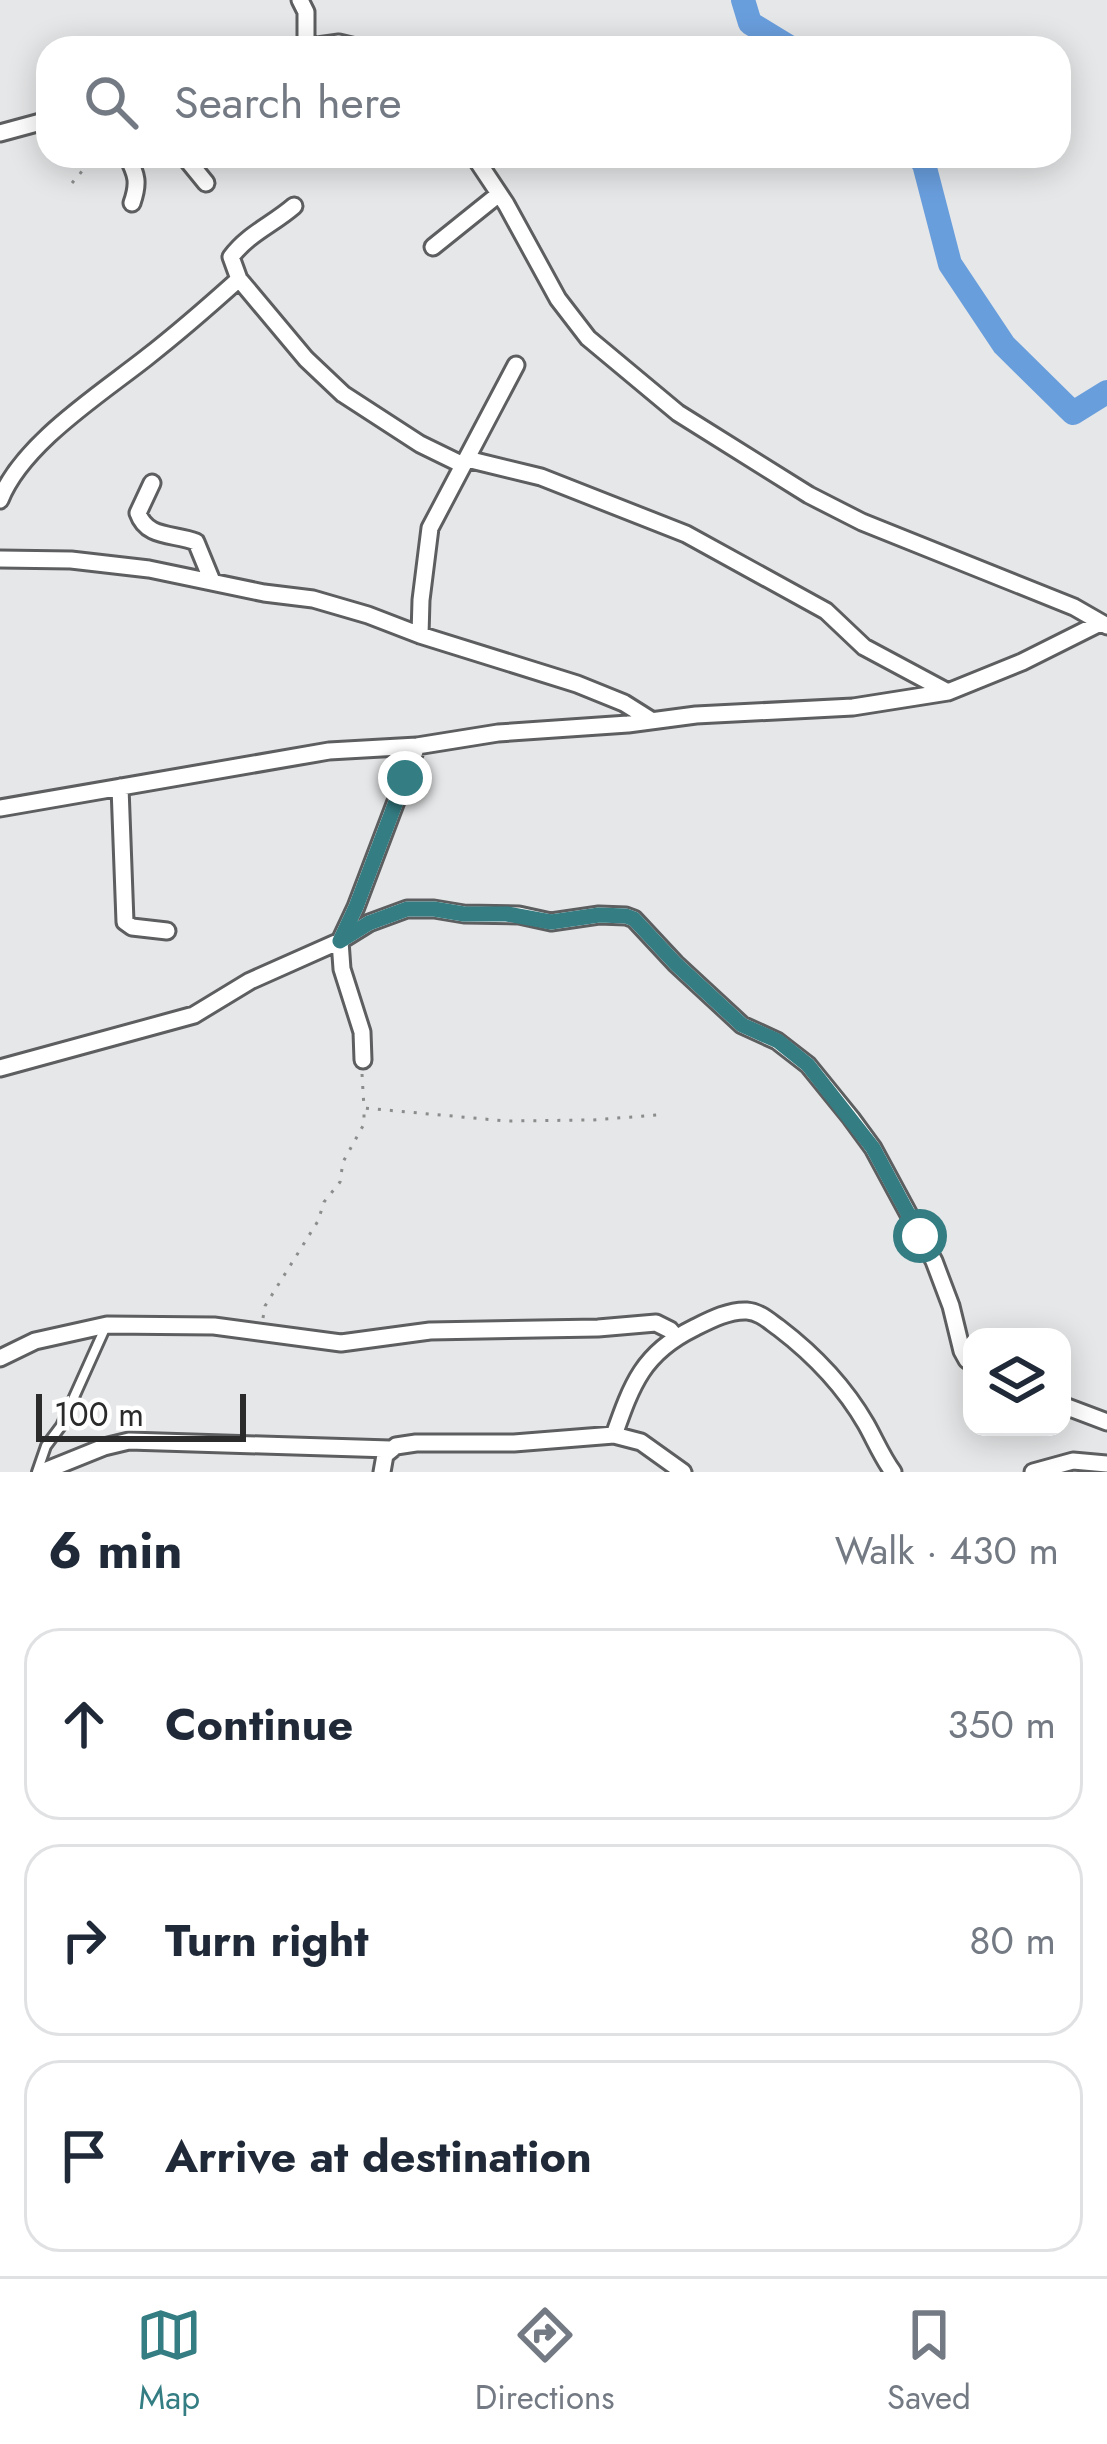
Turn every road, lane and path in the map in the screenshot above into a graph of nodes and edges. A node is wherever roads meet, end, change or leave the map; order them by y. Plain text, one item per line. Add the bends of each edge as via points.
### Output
1 (300, 0) edge
2 (305, 36) edge
3 (36, 123) edge
4 (0, 133) edge
5 (85, 168) edge
6 (133, 168) edge
7 (194, 168) edge
8 (482, 168) edge
9 (72, 183) dead end
10 (206, 183) dead end
11 (499, 194) junction
12 (132, 203) dead end
13 (294, 206) dead end
14 (433, 248) dead end
15 (239, 279) junction
16 (516, 364) dead end
17 (465, 462) junction
18 (152, 483) dead end
19 (0, 500) edge
20 (0, 559) edge
21 (212, 581) junction
22 (1103, 624) edge
23 (420, 635) junction
24 (948, 692) junction
25 (651, 720) junction
26 (417, 746) junction
27 (121, 788) junction
28 (0, 808) edge
29 (167, 932) dead end
30 (340, 941) junction
31 (363, 1060) joint
32 (0, 1068) edge
33 (364, 1108) junction
34 (657, 1115) dead end
35 (107, 1324) junction
36 (261, 1330) junction
37 (676, 1337) junction
38 (963, 1353) edge
39 (0, 1358) edge
40 (1071, 1409) edge
41 (1107, 1423) edge
42 (614, 1435) junction
43 (390, 1449) junction
44 (1107, 1464) edge
45 (39, 1472) edge
46 (382, 1472) edge
47 (683, 1472) edge
48 (893, 1472) edge
49 (1033, 1472) edge

1 - 2 street
3 - 4 street
5 - 9 path
6 - 12 street
7 - 10 street
8 - 11 street
11 - 14 street
11 - 22 street via 588,338 678,412 862,522
13 - 15 street via 231,257
15 - 17 street via 343,394 420,444
15 - 19 street via 45,440
16 - 17 street
17 - 23 street via 427,538
17 - 24 street via 541,477 686,534 826,611 864,646
18 - 21 street via 142,524 196,542
20 - 21 street via 70,560
21 - 23 street via 313,598
22 - 24 street
23 - 25 street via 577,684
24 - 25 street via 853,707
25 - 26 street
26 - 27 street via 329,751
26 - 30 street
27 - 28 street
27 - 29 street via 125,922
30 - 31 street
30 - 32 street via 194,1015
30 - 38 street via 407,909 551,922 634,919 742,1025 792,1050 851,1118 934,1261
31 - 33 path
33 - 34 path via 506,1121
33 - 36 path via 340,1182 265,1306
35 - 36 street
35 - 39 street via 35,1340
35 - 45 lane
36 - 37 street via 340,1343 430,1331 656,1323
37 - 42 street via 637,1375
37 - 48 street via 734,1312 762,1316 827,1371
40 - 41 street
42 - 43 street
42 - 47 street via 641,1442
43 - 45 street via 130,1441
43 - 46 street
44 - 49 street via 1073,1461

